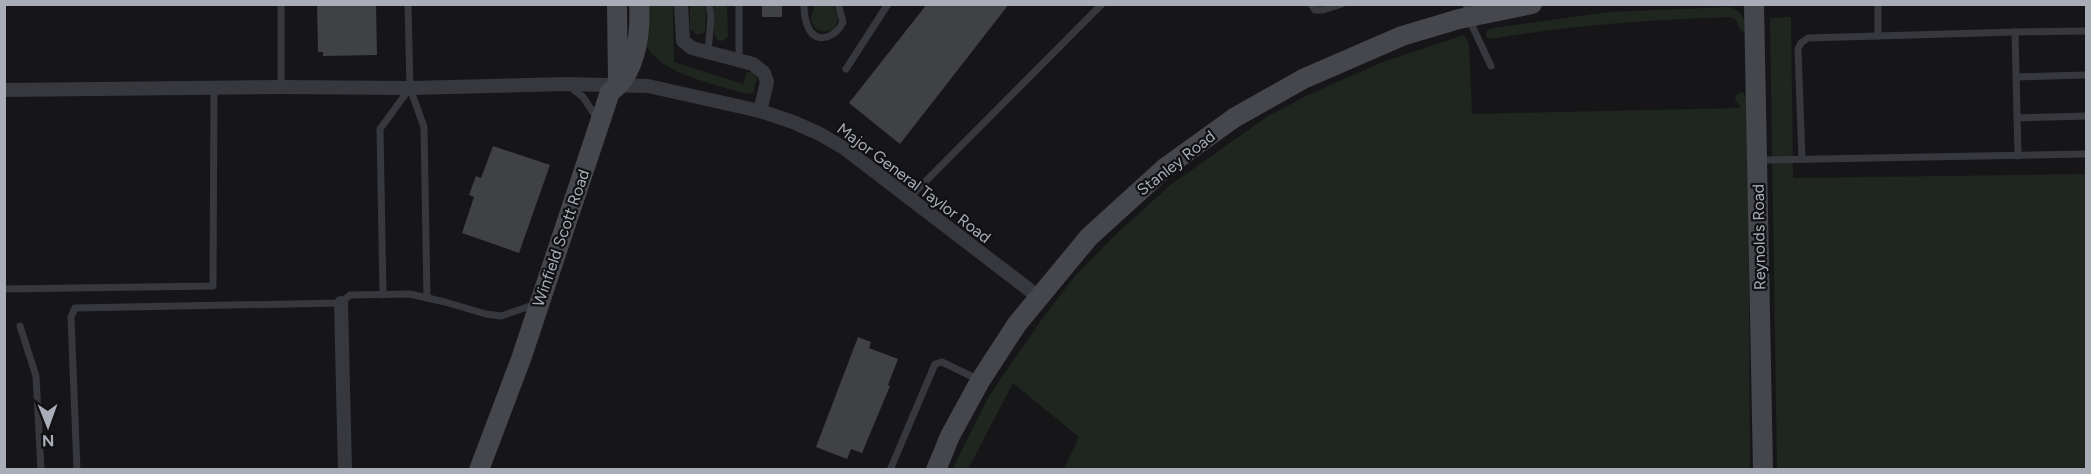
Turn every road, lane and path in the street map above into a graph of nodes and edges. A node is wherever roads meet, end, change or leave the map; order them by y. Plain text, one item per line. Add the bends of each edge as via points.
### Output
1 (281, 4) edge
2 (408, 4) edge
3 (617, 4) edge
4 (639, 4) edge
5 (681, 4) edge
6 (709, 4) edge
7 (739, 4) edge
8 (804, 4) edge
9 (838, 4) edge
10 (888, 4) edge
11 (1102, 4) edge
12 (1311, 4) edge
13 (1342, 4) edge
14 (1532, 4) edge
15 (1754, 4) edge
16 (1878, 4) edge
17 (1467, 11) edge
18 (2086, 31) edge
19 (2015, 32) junction
20 (1878, 36) junction
21 (708, 52) junction
22 (739, 60) junction
23 (1491, 66) dead end
24 (846, 69) dead end
25 (2086, 75) edge
26 (2016, 77) junction
27 (566, 84) junction
28 (618, 86) junction
29 (281, 87) junction
30 (214, 88) junction
31 (410, 88) junction
32 (4, 90) edge
33 (760, 111) junction
34 (2086, 116) edge
35 (2017, 118) junction
36 (600, 123) junction
37 (2086, 154) edge
38 (2018, 156) junction
39 (1802, 159) junction
40 (1757, 160) junction
41 (909, 198) junction
42 (4, 289) edge
43 (382, 295) junction
44 (427, 298) junction
45 (1040, 298) junction
46 (341, 303) junction
47 (540, 303) junction
48 (20, 326) dead end
49 (980, 381) junction
50 (41, 470) edge
51 (77, 470) edge
52 (345, 470) edge
53 (479, 470) edge
54 (890, 470) edge
55 (936, 470) edge
56 (1763, 470) edge

1 - 29 lane
2 - 31 lane
3 - 28 street
4 - 28 street, Winfield Scott Road via 636,48
5 - 21 street via 683,41
6 - 21 lane
7 - 22 lane
8 - 9 lane via 809,30 816,37 827,38 843,22
10 - 24 lane
11 - 41 lane
12 - 13 lane via 1314,10 1323,10
14 - 17 street, Stanley Road
15 - 40 street, Reynolds Road
16 - 20 lane
17 - 23 lane
17 - 45 street, Stanley Road via 1303,79 1234,118 1166,167 1089,237
18 - 19 lane
19 - 20 lane
19 - 26 lane
20 - 39 lane via 1808,38 1801,43 1798,49
21 - 22 street
22 - 33 street via 764,73 767,82
25 - 26 lane
26 - 35 lane
27 - 28 street, Major General Taylor Road
27 - 31 street, Major General Taylor Road
27 - 36 lane via 583,97
28 - 33 street, Major General Taylor Road via 648,86
28 - 36 street, Winfield Scott Road via 610,92
29 - 30 street, Major General Taylor Road
29 - 31 street, Major General Taylor Road
30 - 32 street, Major General Taylor Road
30 - 42 lane via 213,286
31 - 43 lane via 380,129
31 - 44 lane via 424,127
33 - 41 street, Major General Taylor Road via 793,122 844,148
34 - 35 lane
35 - 38 lane
36 - 47 street, Winfield Scott Road
37 - 38 lane
38 - 39 lane
39 - 40 lane
40 - 56 street, Reynolds Road
41 - 45 street, Major General Taylor Road
43 - 44 lane
43 - 46 lane via 350,295
44 - 47 lane via 501,316
45 - 49 street, Stanley Road via 1017,324
46 - 51 lane via 75,308 71,317
46 - 52 street
47 - 53 street, Winfield Scott Road
48 - 50 lane via 36,376
49 - 54 lane via 942,362 934,364
49 - 55 street, Stanley Road

